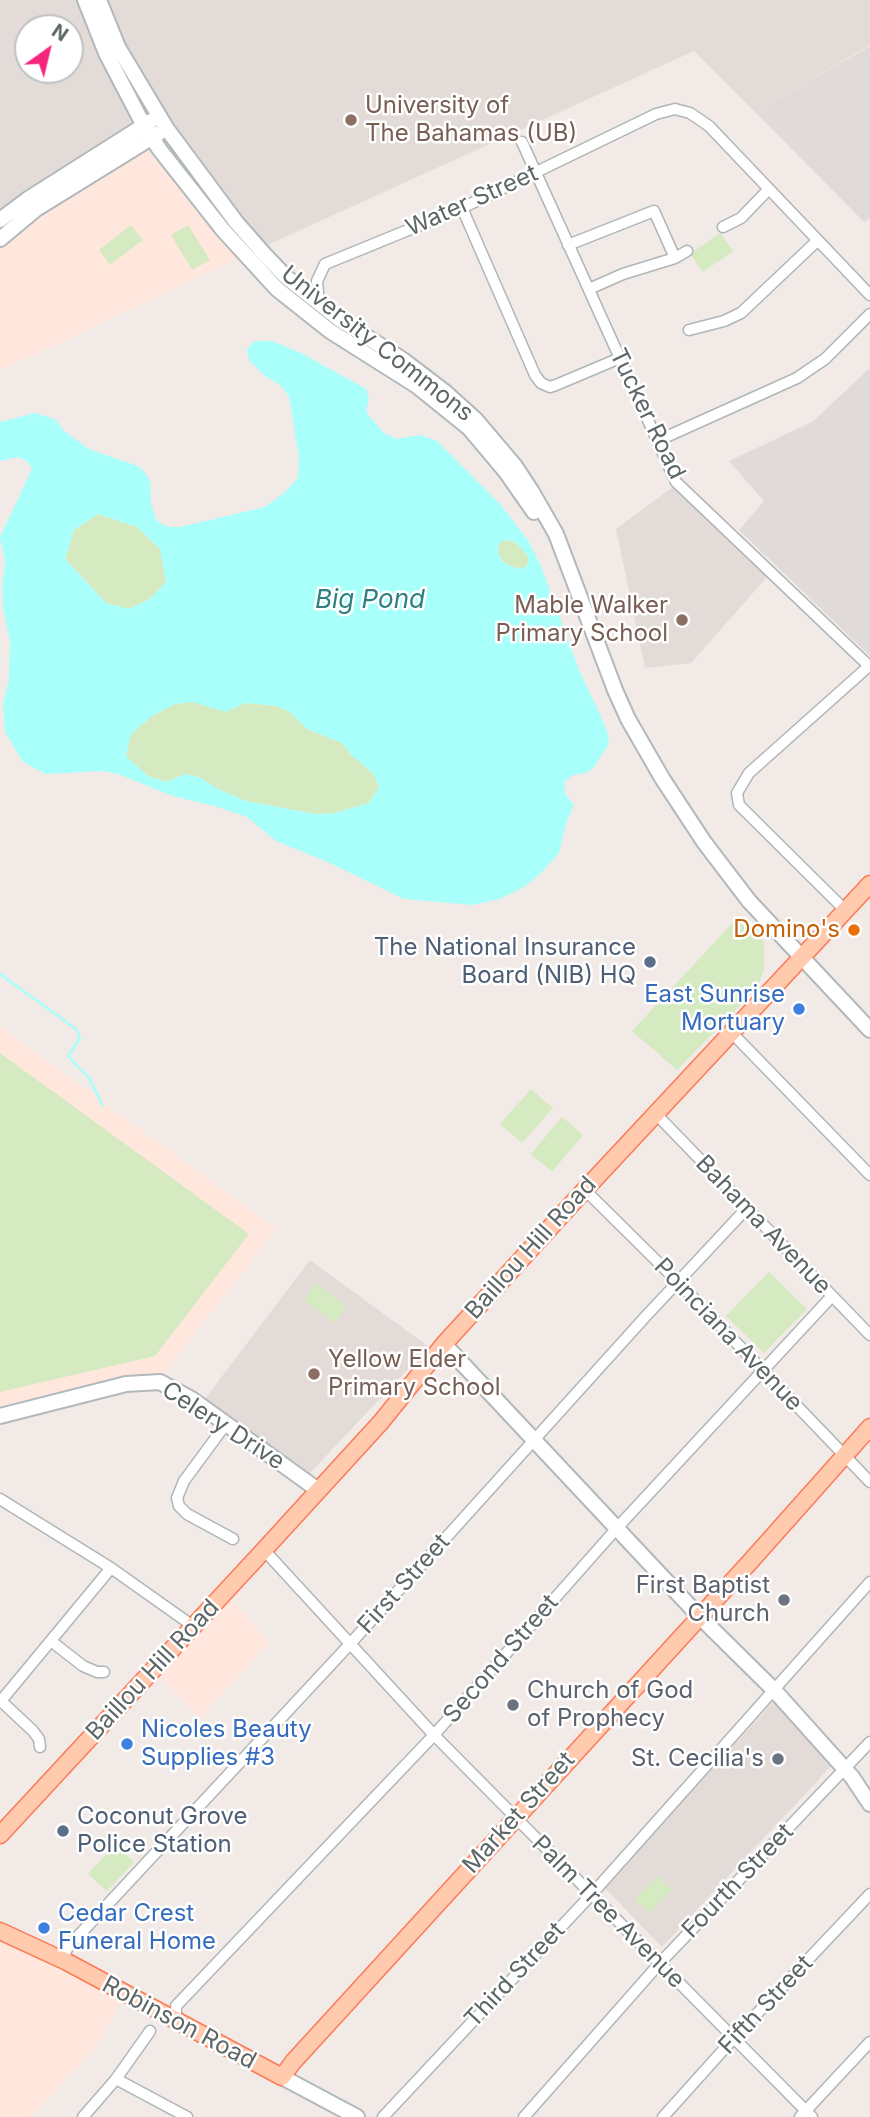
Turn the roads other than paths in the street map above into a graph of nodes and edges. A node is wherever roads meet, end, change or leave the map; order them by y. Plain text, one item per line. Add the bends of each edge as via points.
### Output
1 (85, 0) edge
2 (99, 0) edge
3 (163, 122) junction
4 (148, 132) junction
5 (522, 142) dead end
6 (536, 172) junction
7 (769, 189) junction
8 (666, 206) dead end
9 (462, 208) junction
10 (654, 211) junction
11 (0, 220) edge
12 (723, 227) dead end
13 (0, 239) edge
14 (817, 241) junction
15 (568, 245) junction
16 (687, 251) dead end
17 (675, 258) junction
18 (589, 289) junction
19 (870, 295) edge
20 (319, 303) junction
21 (870, 314) edge
22 (689, 330) dead end
23 (620, 358) junction
24 (657, 441) junction
25 (560, 550) junction
26 (869, 666) edge
27 (867, 893) edge
28 (845, 910) junction
29 (801, 958) junction
30 (870, 1030) edge
31 (732, 1033) junction
32 (656, 1114) junction
33 (870, 1175) edge
34 (585, 1189) junction
35 (747, 1208) junction
36 (678, 1282) junction
37 (832, 1296) junction
38 (870, 1335) edge
39 (444, 1344) junction
40 (762, 1371) junction
41 (0, 1416) edge
42 (226, 1424) junction
43 (870, 1427) edge
44 (534, 1440) junction
45 (844, 1455) junction
46 (870, 1482) edge
47 (318, 1490) junction
48 (0, 1499) edge
49 (617, 1528) junction
50 (233, 1539) dead end
51 (264, 1550) junction
52 (111, 1569) junction
53 (870, 1583) edge
54 (699, 1616) junction
55 (193, 1626) junction
56 (51, 1641) junction
57 (350, 1644) junction
58 (104, 1672) dead end
59 (774, 1690) junction
60 (0, 1702) edge
61 (434, 1735) junction
62 (870, 1742) edge
63 (40, 1748) dead end
64 (845, 1770) junction
65 (870, 1804) edge
66 (515, 1817) junction
67 (0, 1835) edge
68 (870, 1894) edge
69 (591, 1895) junction
70 (0, 1931) edge
71 (67, 1962) junction
72 (659, 1964) junction
73 (176, 2022) junction
74 (150, 2031) dead end
75 (733, 2038) junction
76 (870, 2042) edge
77 (282, 2077) junction
78 (116, 2079) junction
79 (806, 2115) edge
80 (83, 2117) edge
81 (187, 2117) edge
82 (358, 2117) edge
83 (383, 2117) edge
84 (524, 2117) edge
85 (663, 2117) edge

1 - 4 main road, University Commons via 106,53
2 - 3 main road, University Commons via 118,47
3 - 4 main road
3 - 20 main road, University Commons via 236,222 286,277
4 - 11 main road via 28,199
4 - 13 main road
4 - 25 main road, University Commons via 223,230 277,289 330,331 417,386 468,428 506,472
5 - 6 street, Tucker Road
6 - 7 street, Water Street via 675,109 702,120
6 - 9 street, Water Street
6 - 15 street, Tucker Road
7 - 12 street via 741,218
7 - 14 street, Water Street
8 - 10 street
9 - 20 street, Water Street via 325,264 317,281
9 - 23 street via 541,383 550,387
10 - 15 street
10 - 17 street
14 - 19 street, Water Street
14 - 22 street via 741,313
15 - 18 street, Tucker Road
16 - 17 street
17 - 18 street
18 - 23 street, Tucker Road
20 - 25 main road, University Commons via 425,375 476,420 532,492
21 - 24 street via 825,359 797,378
23 - 24 street, Tucker Road
24 - 26 street, Tucker Road via 676,482
25 - 29 main road, University Commons via 628,719 662,778 749,901
26 - 28 street via 749,773 737,793 739,805
27 - 28 main road, Baillou Hill Road
28 - 29 main road, Baillou Hill Road
29 - 30 main road, University Commons
29 - 31 main road, Baillou Hill Road
31 - 32 main road, Baillou Hill Road
31 - 33 street
32 - 34 main road, Baillou Hill Road
32 - 35 street, Bahama Avenue
34 - 36 street, Poinciana Avenue
34 - 39 main road, Baillou Hill Road
35 - 36 street, First Street
35 - 37 street, Bahama Avenue
36 - 40 street, Poinciana Avenue
36 - 44 street, First Street
37 - 38 street, Bahama Avenue
37 - 40 street, Second Street
39 - 44 main road
39 - 47 main road, Baillou Hill Road
40 - 45 street, Poinciana Avenue
40 - 49 street, Second Street
41 - 42 main road, Celery Drive via 148,1381 176,1389
42 - 47 main road, Celery Drive
42 - 50 street via 184,1480 177,1498 187,1514
43 - 45 main road, Market Street
44 - 49 main road
44 - 57 street, First Street
45 - 46 street, Poinciana Avenue
45 - 54 main road, Market Street
47 - 51 main road, Baillou Hill Road
48 - 52 street
49 - 54 main road
49 - 61 street, Second Street
51 - 55 main road, Baillou Hill Road
51 - 57 street, Palm Tree Avenue
52 - 55 street
52 - 56 street
53 - 59 street, Third Street
54 - 59 main road
54 - 66 main road, Market Street
55 - 67 main road, Baillou Hill Road
56 - 58 street via 83,1666
56 - 60 street
57 - 61 street, Palm Tree Avenue
57 - 71 street, First Street via 68,1947
59 - 64 main road
59 - 69 street, Third Street
60 - 63 street via 33,1731
61 - 66 street, Palm Tree Avenue
61 - 73 street, Second Street via 176,2006
62 - 64 street, Fourth Street
64 - 65 main road
64 - 72 street, Fourth Street
66 - 69 street, Palm Tree Avenue
66 - 77 main road, Market Street
68 - 75 street, Fifth Street
69 - 72 street, Palm Tree Avenue
69 - 83 street, Third Street
70 - 71 main road, Robinson Road
71 - 73 main road, Robinson Road
72 - 75 street, Palm Tree Avenue
72 - 84 street, Fourth Street
73 - 77 main road, Robinson Road
74 - 78 street
75 - 79 street, Palm Tree Avenue
75 - 85 street, Fifth Street
76 - 79 street
77 - 82 main road, Robinson Road
78 - 80 street
78 - 81 street

